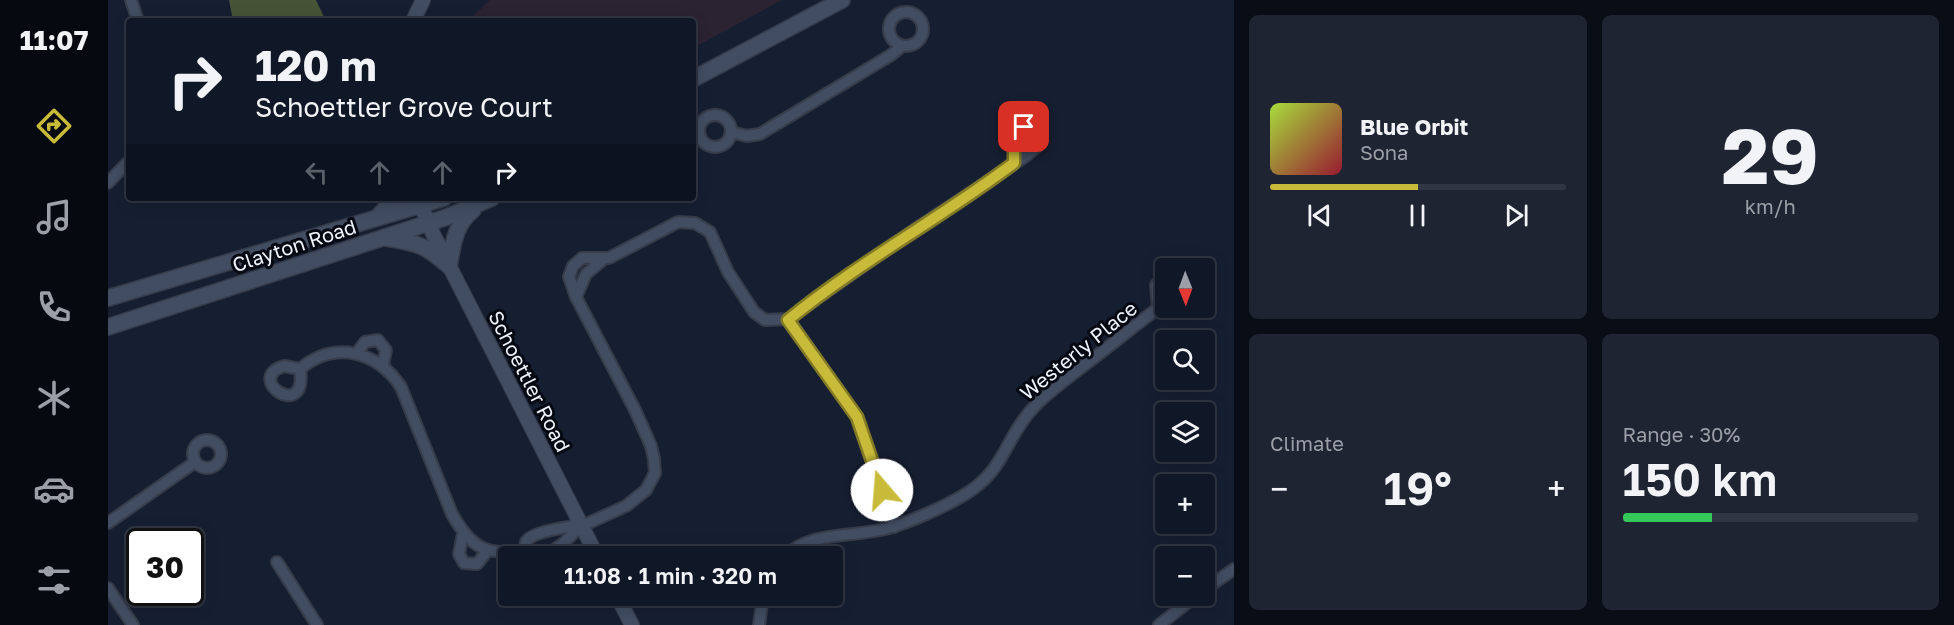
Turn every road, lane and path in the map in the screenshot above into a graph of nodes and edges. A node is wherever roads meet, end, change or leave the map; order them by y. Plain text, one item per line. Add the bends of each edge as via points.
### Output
1 (131, 0) edge
2 (423, 0) edge
3 (842, 0) edge
4 (137, 18) edge
5 (414, 18) edge
6 (902, 46) dead end
7 (696, 77) edge
8 (697, 119) edge
9 (731, 132) junction
10 (1014, 163) dead end
11 (126, 164) edge
12 (108, 183) edge
13 (391, 201) edge
14 (486, 201) edge
15 (419, 202) edge
16 (376, 219) junction
17 (428, 224) junction
18 (383, 238) junction
19 (449, 266) junction
20 (108, 298) edge
21 (1155, 310) edge
22 (788, 320) junction
23 (108, 327) edge
24 (357, 353) junction
25 (383, 365) junction
26 (300, 369) dead end
27 (195, 462) dead end
28 (108, 523) edge
29 (581, 526) junction
30 (894, 527) junction
31 (464, 534) junction
32 (526, 546) edge
33 (560, 546) edge
34 (592, 546) edge
35 (800, 546) edge
36 (488, 550) junction
37 (498, 553) edge
38 (277, 562) dead end
39 (1234, 569) edge
40 (1215, 582) edge
41 (108, 588) edge
42 (622, 606) edge
43 (762, 606) edge
44 (1183, 606) edge
45 (133, 625) edge
46 (317, 625) edge
47 (632, 625) edge
48 (759, 625) edge
49 (1159, 625) edge

1 - 4 street
2 - 5 street
3 - 7 main road
6 - 9 street via 760,134
8 - 9 street via 720,116 728,122
8 - 9 street via 700,139 713,148 728,142
10 - 22 street
11 - 12 street
13 - 16 main road
14 - 17 main road, Clayton Road
14 - 19 main road via 465,216 457,229
15 - 16 main road, Clayton Road
15 - 17 street, Schoettler Road
16 - 20 main road, Clayton Road
17 - 18 main road, Clayton Road
17 - 19 street, Schoettler Road
18 - 19 main road via 420,244
18 - 23 main road, Clayton Road
19 - 29 street, Schoettler Road
21 - 30 street, Westerly Place via 1048,393 1019,425 994,471 979,485 962,497
22 - 29 street via 765,320 754,312 728,272 710,231 695,223 678,222 609,258 582,258 573,266 568,277 651,446 655,473 646,490 626,506
22 - 30 street via 857,417
24 - 25 street
24 - 25 street via 365,342 378,340 386,351
24 - 26 street via 335,353
25 - 31 street via 401,387 452,514
27 - 28 street
29 - 32 street via 532,536
29 - 33 street
29 - 34 street, Schoettler Road
30 - 35 street, Westerly Place via 818,539
31 - 36 street
31 - 36 street via 459,554 464,563 477,564
36 - 37 street
38 - 46 street
39 - 40 street
41 - 45 street
42 - 47 street
43 - 48 street
44 - 49 street

